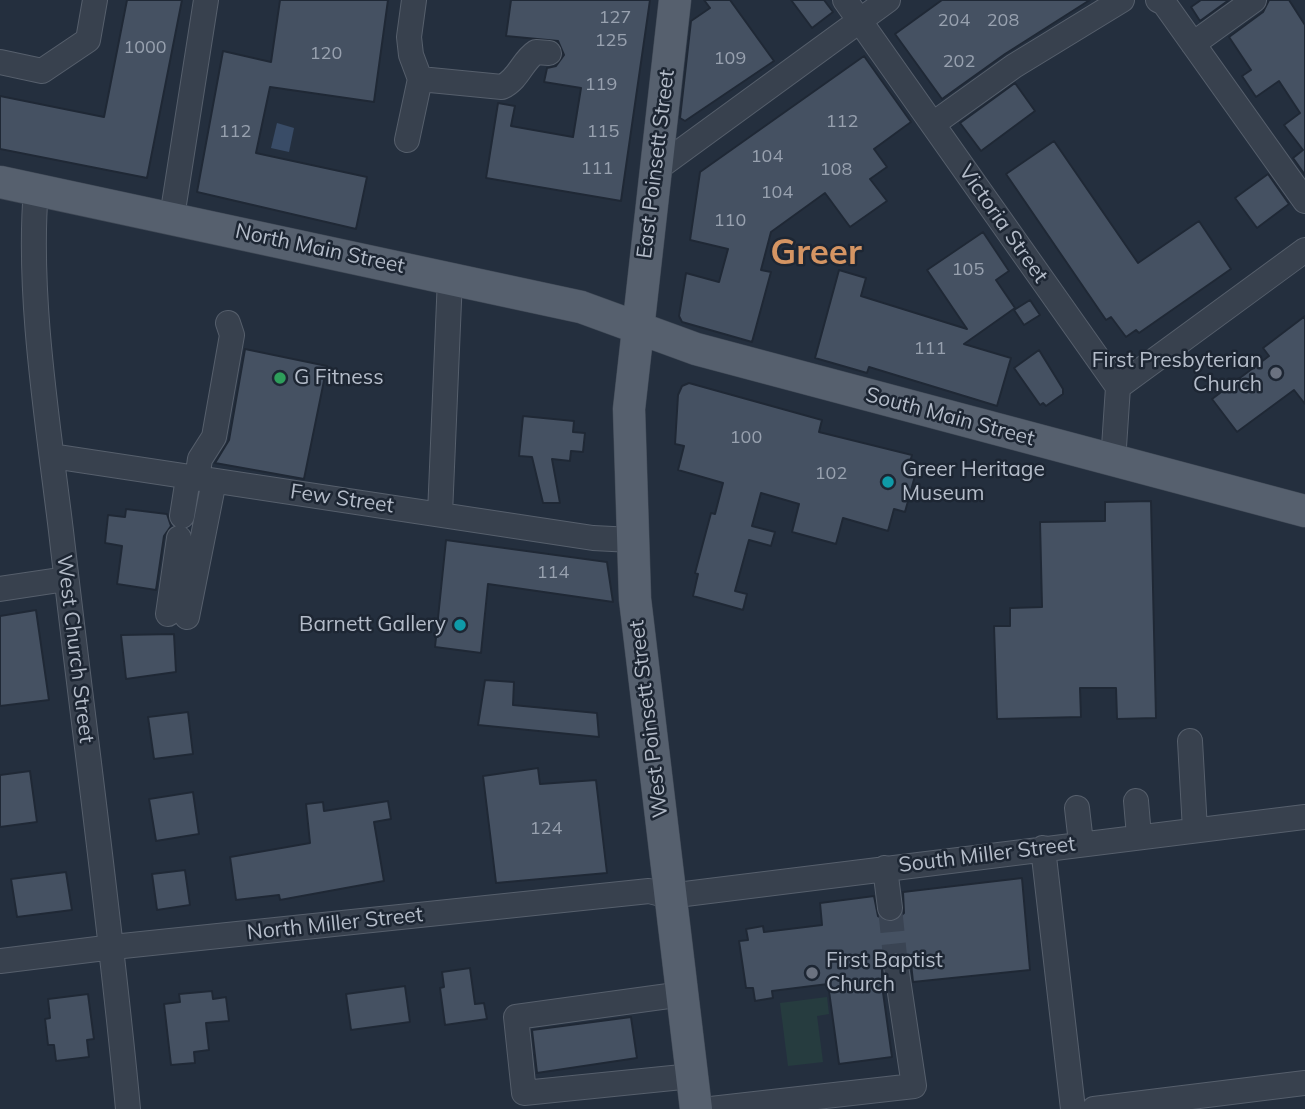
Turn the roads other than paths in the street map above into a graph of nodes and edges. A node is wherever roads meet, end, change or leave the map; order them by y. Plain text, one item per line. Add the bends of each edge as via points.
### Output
1 (95, 0) edge
2 (206, 0) edge
3 (414, 0) edge
4 (675, 0) edge
5 (845, 0) edge
6 (888, 0) edge
7 (1122, 0) edge
8 (1158, 0) edge
9 (1254, 0) edge
10 (860, 20) junction
11 (1193, 44) junction
12 (550, 53) dead end
13 (0, 62) edge
14 (420, 79) junction
15 (933, 124) junction
16 (660, 128) junction
17 (408, 140) dead end
18 (686, 147) junction
19 (655, 170) junction
20 (0, 182) edge
21 (36, 189) junction
22 (1305, 201) edge
23 (172, 217) junction
24 (1305, 250) edge
25 (450, 278) junction
26 (229, 323) dead end
27 (637, 328) junction
28 (1118, 387) junction
29 (52, 456) junction
30 (1113, 462) junction
31 (200, 479) junction
32 (1305, 511) edge
33 (440, 514) junction
34 (632, 540) junction
35 (66, 579) junction
36 (0, 589) edge
37 (1190, 741) dead end
38 (1136, 800) dead end
39 (1077, 808) dead end
40 (1305, 817) edge
41 (1195, 830) junction
42 (1139, 836) junction
43 (1081, 843) junction
44 (1043, 848) junction
45 (885, 868) junction
46 (669, 896) junction
47 (890, 908) tunnel mouth
48 (113, 947) junction
49 (0, 961) edge
50 (896, 966) tunnel mouth
51 (683, 994) junction
52 (692, 1076) junction
53 (1305, 1083) edge
54 (128, 1109) edge
55 (696, 1109) edge
56 (711, 1109) edge
57 (1073, 1109) edge
58 (1094, 1109) edge

1 - 13 street via 88,40 42,71
2 - 23 street
3 - 14 street via 411,55
4 - 16 main road, East Poinsett Street
5 - 10 street, Victoria Street
6 - 10 street
7 - 15 street via 1014,65
8 - 11 street
9 - 11 street
10 - 15 street, Victoria Street
10 - 18 street
11 - 22 street
12 - 14 street via 536,52 502,87
14 - 17 street
15 - 28 street, Victoria Street
16 - 18 street
16 - 19 main road, East Poinsett Street
18 - 19 street
19 - 27 main road, East Poinsett Street
20 - 21 main road, North Main Street
21 - 23 main road, North Main Street
21 - 29 street, West Church Street via 34,245
23 - 25 main road, North Main Street
24 - 28 street
25 - 27 main road, North Main Street via 581,307
25 - 33 street
26 - 31 street via 232,335 214,438 200,459
27 - 30 main road, South Main Street via 696,349
27 - 34 main road, West Poinsett Street via 628,409
28 - 30 street
29 - 31 street, Few Street
29 - 35 street, West Church Street
30 - 32 main road, South Main Street
31 - 31 street via 177,616 181,527
31 - 33 street, Few Street
33 - 34 street, Few Street
34 - 46 main road, West Poinsett Street
35 - 36 street
35 - 48 street, West Church Street
37 - 41 street
38 - 42 street
39 - 43 street
40 - 41 street, South Miller Street
41 - 42 street, South Miller Street
42 - 43 street, South Miller Street
43 - 44 street, South Miller Street
44 - 45 street, South Miller Street
44 - 57 street
45 - 46 street, South Miller Street
45 - 47 street
46 - 48 street, North Miller Street via 649,891
46 - 51 main road, West Poinsett Street
48 - 49 street, North Miller Street
48 - 54 street, West Church Street
50 - 56 street via 914,1086
51 - 52 main road, West Poinsett Street
51 - 52 street via 516,1017 524,1093
52 - 55 main road, West Poinsett Street
53 - 58 street

